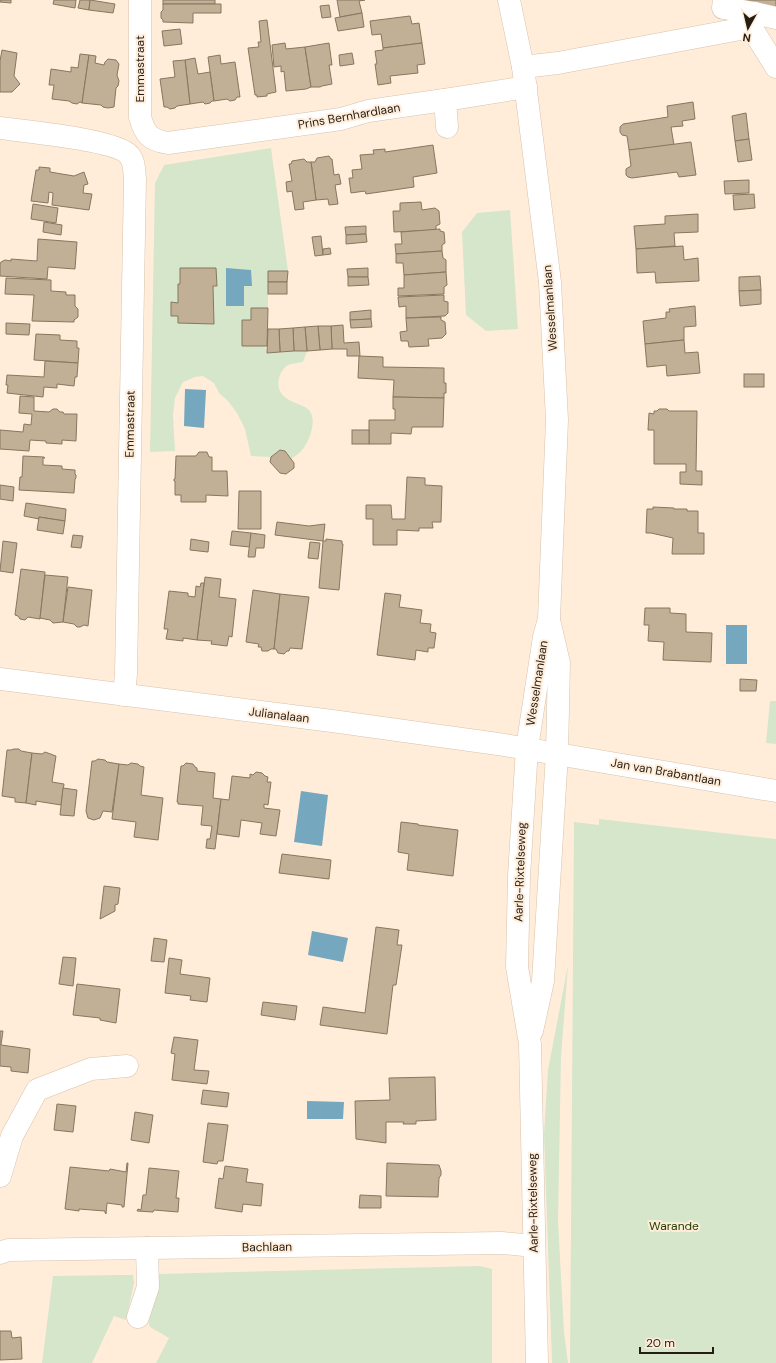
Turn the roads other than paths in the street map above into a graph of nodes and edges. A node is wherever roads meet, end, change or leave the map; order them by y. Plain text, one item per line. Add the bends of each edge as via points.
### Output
1 (140, 0) edge
2 (509, 0) edge
3 (724, 0) edge
4 (776, 18) edge
5 (752, 20) junction
6 (776, 66) edge
7 (524, 76) junction
8 (448, 100) junction
9 (447, 127) dead end
10 (0, 128) edge
11 (149, 136) joint
12 (549, 619) junction
13 (0, 679) edge
14 (124, 695) junction
15 (527, 748) junction
16 (557, 754) junction
17 (776, 791) edge
18 (530, 1044) junction
19 (127, 1066) dead end
20 (0, 1176) edge
21 (3, 1245) edge
22 (534, 1246) junction
23 (147, 1248) junction
24 (138, 1317) dead end
25 (537, 1363) edge

1 - 11 street, Emmastraat via 140,117
2 - 7 street, Wesselmanlaan
3 - 5 street via 723,8
4 - 5 street
5 - 6 street
5 - 7 street, Prins Bernhardlaan via 716,34 700,48 625,62 585,58 558,63
7 - 8 street, Prins Bernhardlaan
7 - 12 street, Wesselmanlaan via 550,282 556,420
8 - 9 street
8 - 11 street, Prins Bernhardlaan via 368,110 341,119 168,143
10 - 14 street, Emmastraat via 96,142 121,149 129,155 134,164
12 - 15 street, Wesselmanlaan
12 - 16 street, Wesselmanlaan via 560,663
13 - 14 street, Julianalaan
14 - 15 street, Julianalaan
15 - 16 street, Julianalaan
15 - 18 street, Aarle-Rixtelseweg via 519,876 517,967
16 - 17 street, Jan van Brabantlaan
16 - 18 street, Aarle-Rixtelseweg via 543,981
18 - 22 street, Aarle-Rixtelseweg
19 - 20 street via 91,1070 37,1090 12,1136
21 - 23 street, Bachlaan
22 - 23 street, Bachlaan via 502,1243
22 - 25 street, Aarle-Rixtelseweg
23 - 24 street via 148,1287

